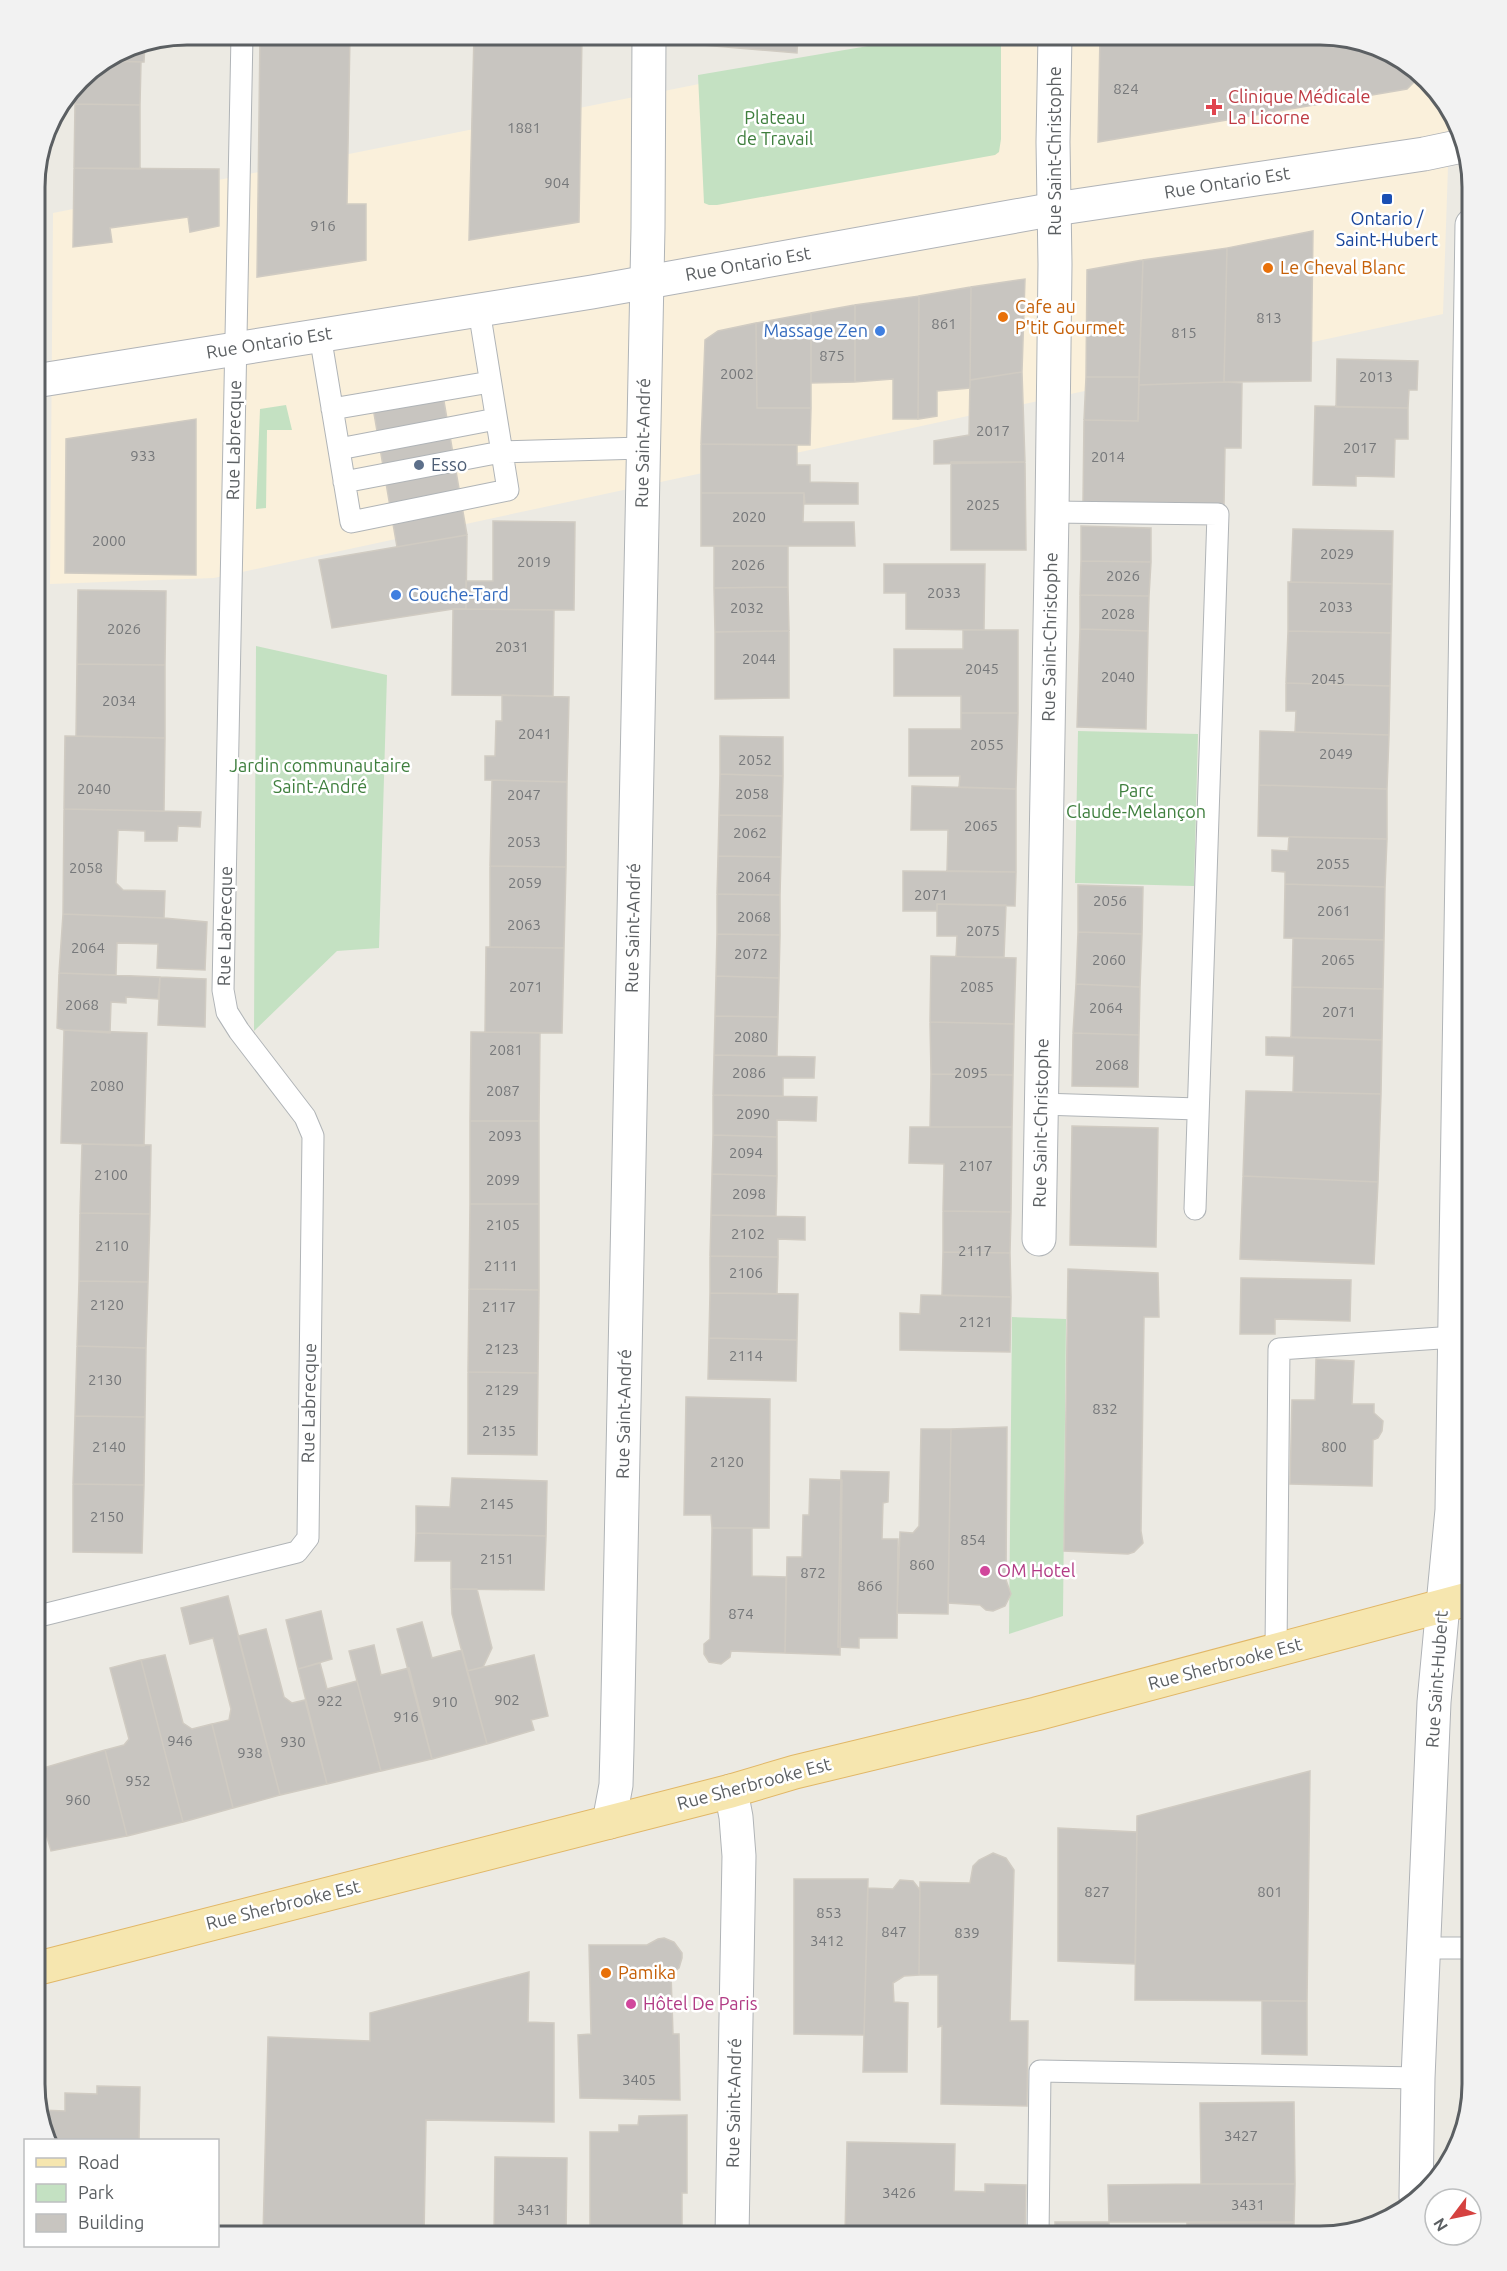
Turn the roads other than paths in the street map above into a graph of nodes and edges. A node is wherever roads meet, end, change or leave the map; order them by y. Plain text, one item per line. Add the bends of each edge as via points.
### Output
1 (242, 45) edge
2 (650, 45) edge
3 (1055, 45) edge
4 (1456, 147) edge
5 (1055, 209) junction
6 (646, 283) junction
7 (479, 310) junction
8 (320, 335) junction
9 (236, 348) junction
10 (45, 379) edge
11 (490, 382) junction
12 (332, 409) junction
13 (496, 419) junction
14 (643, 448) junction
15 (339, 449) junction
16 (501, 452) junction
17 (344, 482) junction
18 (1052, 512) junction
19 (1041, 1104) junction
20 (1198, 1109) junction
21 (1195, 1209) dead end
22 (1462, 1219) edge
23 (1039, 1239) dead end
24 (1455, 1337) junction
25 (1458, 1602) edge
26 (45, 1615) edge
27 (1276, 1650) junction
28 (731, 1791) junction
29 (609, 1822) junction
30 (1424, 1948) junction
31 (1462, 1948) edge
32 (45, 1966) edge
33 (1418, 2078) junction
34 (1416, 2188) edge
35 (732, 2226) edge
36 (1038, 2226) edge

1 - 9 lane, Rue Labrecque
2 - 6 street, Rue Saint-André
3 - 5 street, Rue Saint-Christophe
4 - 5 street, Rue Ontario Est
5 - 6 street, Rue Ontario Est
5 - 18 street, Rue Saint-Christophe
6 - 7 street, Rue Ontario Est
6 - 14 street, Rue Saint-André
7 - 8 street, Rue Ontario Est
7 - 11 lane
8 - 9 street, Rue Ontario Est
8 - 12 lane
9 - 10 street, Rue Ontario Est
9 - 26 lane, Rue Labrecque via 223,990 227,1012 305,1117 313,1136 308,1538 297,1552
11 - 12 lane
11 - 13 lane
12 - 15 lane
13 - 15 lane
13 - 16 lane
14 - 16 lane
14 - 29 street, Rue Saint-André via 617,1774
15 - 17 lane
16 - 17 lane
16 - 17 lane via 508,490 351,522
18 - 19 street, Rue Saint-Christophe
18 - 20 lane via 1218,514
19 - 20 lane
19 - 23 street, Rue Saint-Christophe
20 - 21 lane
22 - 24 street, Rue Saint-Hubert
24 - 25 street, Rue Saint-Hubert via 1452,1510
24 - 27 lane via 1279,1349
25 - 27 main road, Rue Sherbrooke Est
25 - 30 street, Rue Saint-Hubert via 1434,1702
27 - 28 main road, Rue Sherbrooke Est
28 - 29 main road, Rue Sherbrooke Est
28 - 35 street, Rue Saint-André via 739,1856
29 - 32 main road, Rue Sherbrooke Est
30 - 31 lane
30 - 33 street, Rue Saint-Hubert
33 - 34 street, Rue Saint-Hubert
33 - 36 lane via 1040,2071

